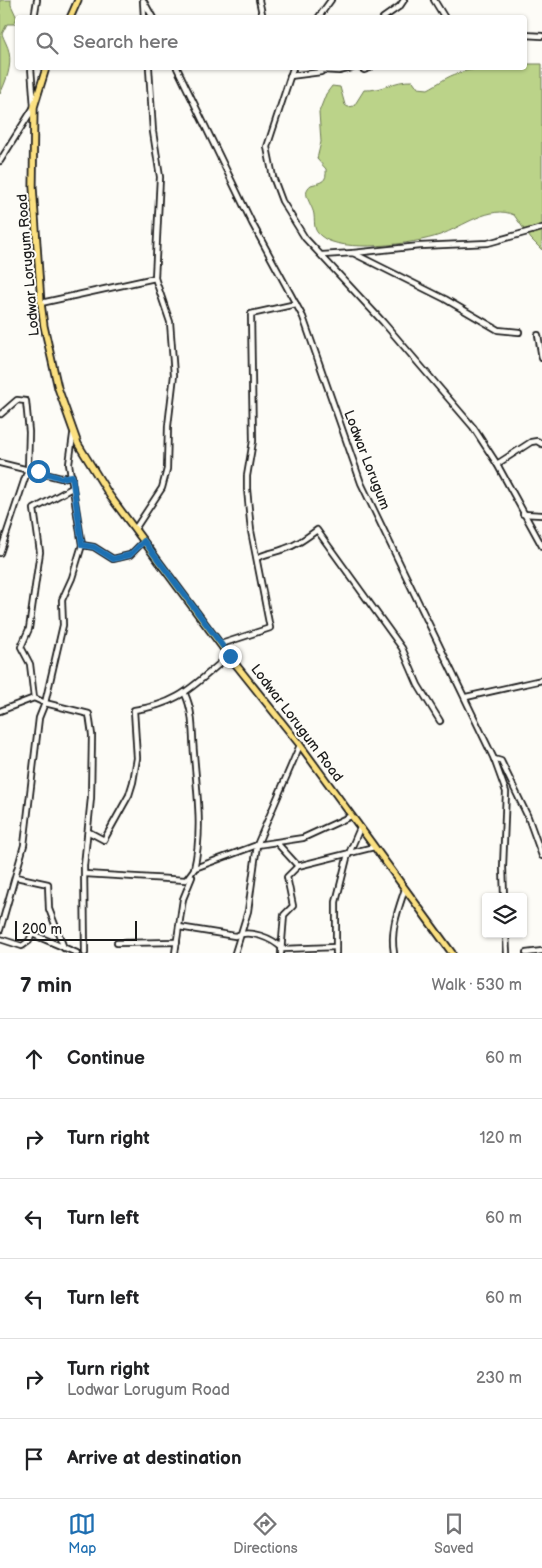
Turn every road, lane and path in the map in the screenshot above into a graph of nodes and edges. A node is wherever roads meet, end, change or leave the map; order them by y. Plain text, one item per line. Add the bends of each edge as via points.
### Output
1 (37, 0) edge
2 (78, 0) edge
3 (143, 0) edge
4 (259, 0) edge
5 (331, 0) edge
6 (404, 0) edge
7 (434, 0) edge
8 (34, 15) edge
9 (71, 15) edge
10 (144, 15) edge
11 (151, 15) edge
12 (262, 15) edge
13 (320, 15) edge
14 (388, 15) edge
15 (443, 15) edge
16 (527, 35) edge
17 (542, 36) edge
18 (31, 70) edge
19 (45, 70) edge
20 (148, 70) edge
21 (178, 70) edge
22 (292, 70) edge
23 (318, 70) edge
24 (290, 76) junction
25 (34, 107) junction
26 (0, 161) edge
27 (542, 228) edge
28 (353, 253) junction
29 (322, 255) junction
30 (155, 278) junction
31 (41, 303) junction
32 (296, 304) junction
33 (519, 332) dead end
34 (538, 335) dead end
35 (542, 358) edge
36 (2, 414) dead end
37 (73, 435) junction
38 (542, 444) edge
39 (0, 463) edge
40 (497, 464) junction
41 (28, 469) junction
42 (72, 476) junction
43 (72, 488) junction
44 (523, 514) junction
45 (542, 515) edge
46 (135, 529) junction
47 (537, 535) junction
48 (542, 537) edge
49 (144, 541) junction
50 (82, 545) junction
51 (542, 546) edge
52 (0, 553) edge
53 (256, 558) junction
54 (221, 644) junction
55 (230, 656) junction
56 (542, 680) edge
57 (185, 694) junction
58 (466, 697) junction
59 (34, 698) junction
60 (45, 703) junction
61 (0, 711) edge
62 (440, 721) dead end
63 (300, 744) junction
64 (494, 759) junction
65 (351, 816) junction
66 (360, 828) junction
67 (89, 832) junction
68 (276, 843) junction
69 (257, 845) junction
70 (374, 847) junction
71 (349, 854) junction
72 (542, 856) edge
73 (298, 866) junction
74 (195, 868) junction
75 (85, 874) junction
76 (16, 877) junction
77 (405, 889) junction
78 (504, 893) edge
79 (180, 927) junction
80 (0, 930) edge
81 (243, 932) junction
82 (506, 938) edge
83 (0, 939) edge
84 (177, 942) junction
85 (117, 943) dead end
86 (336, 947) junction
87 (64, 948) junction
88 (281, 950) edge
89 (542, 951) edge
90 (76, 953) edge
91 (85, 953) edge
92 (176, 953) edge
93 (235, 953) edge
94 (336, 953) edge
95 (394, 953) edge
96 (452, 953) edge
97 (507, 953) edge
98 (526, 953) edge

1 - 8 street
2 - 9 main road
3 - 10 street
3 - 11 street
4 - 12 street
5 - 13 street
6 - 14 street
7 - 15 street
16 - 17 street
18 - 25 street
19 - 25 main road, Lodwar Lorugum Road
20 - 30 street via 160,177
21 - 32 street, Lodwar Lorugum via 252,223
22 - 24 street
23 - 24 street via 309,75
24 - 29 street via 270,139 268,156 284,206 305,238
25 - 26 street
25 - 31 main road, Lodwar Lorugum Road via 33,187
27 - 28 street via 488,243
28 - 29 street
28 - 33 street via 445,299 498,330
29 - 40 street via 455,404
30 - 31 street
30 - 46 street via 170,322 173,344 167,469 162,488
31 - 37 main road, Lodwar Lorugum Road via 58,388
32 - 53 street via 252,314 253,441 247,476
32 - 58 street, Lodwar Lorugum via 309,332 361,483
34 - 35 street
36 - 41 street via 17,400 26,401
37 - 42 street via 69,464
37 - 46 main road, Lodwar Lorugum Road via 91,467
38 - 40 street via 531,442
39 - 41 street
40 - 44 street
41 - 42 street via 61,478
41 - 52 street
42 - 43 street
43 - 50 street
43 - 59 street via 34,509 40,552 29,629 21,647 30,664
44 - 45 street
44 - 47 street
46 - 49 main road, Lodwar Lorugum Road
47 - 48 street
47 - 51 street
49 - 50 street via 130,555 113,559 94,547
49 - 54 main road, Lodwar Lorugum Road
50 - 60 street via 62,600 63,625
53 - 54 street via 270,628
53 - 62 street via 301,542 316,530 402,648 418,685
54 - 55 main road, Lodwar Lorugum Road
55 - 57 street
55 - 63 main road, Lodwar Lorugum Road
56 - 58 street
57 - 67 street via 156,707 134,710 137,758 129,795 104,840
57 - 74 street via 192,721 200,838
58 - 64 street, Lodwar Lorugum
59 - 60 street
59 - 61 street
60 - 67 street via 89,714 92,735
60 - 76 street via 39,718 30,807
63 - 65 main road, Lodwar Lorugum Road
63 - 69 street
64 - 72 street via 501,761 528,817
64 - 78 street, Lodwar Lorugum via 506,792
65 - 66 main road, Lodwar Lorugum Road
65 - 68 street via 303,838
66 - 70 main road, Lodwar Lorugum Road
66 - 71 street
67 - 75 street via 85,844
68 - 69 street
68 - 73 street
69 - 74 street
69 - 81 street
70 - 71 street
70 - 77 main road, Lodwar Lorugum Road
71 - 73 street
71 - 86 street via 336,902
73 - 88 street via 287,877 293,906 284,915
74 - 75 street via 186,880
74 - 79 street via 183,900
75 - 91 street
76 - 80 street
76 - 87 street via 48,884 49,909
77 - 95 street via 396,916 392,940
77 - 96 main road, Lodwar Lorugum Road
79 - 81 street via 235,936
79 - 84 street
81 - 88 street via 275,941
81 - 93 street
82 - 97 street
83 - 87 street via 22,946 32,934
84 - 85 street
84 - 92 street
86 - 88 street
86 - 94 street
87 - 90 street
89 - 98 street

